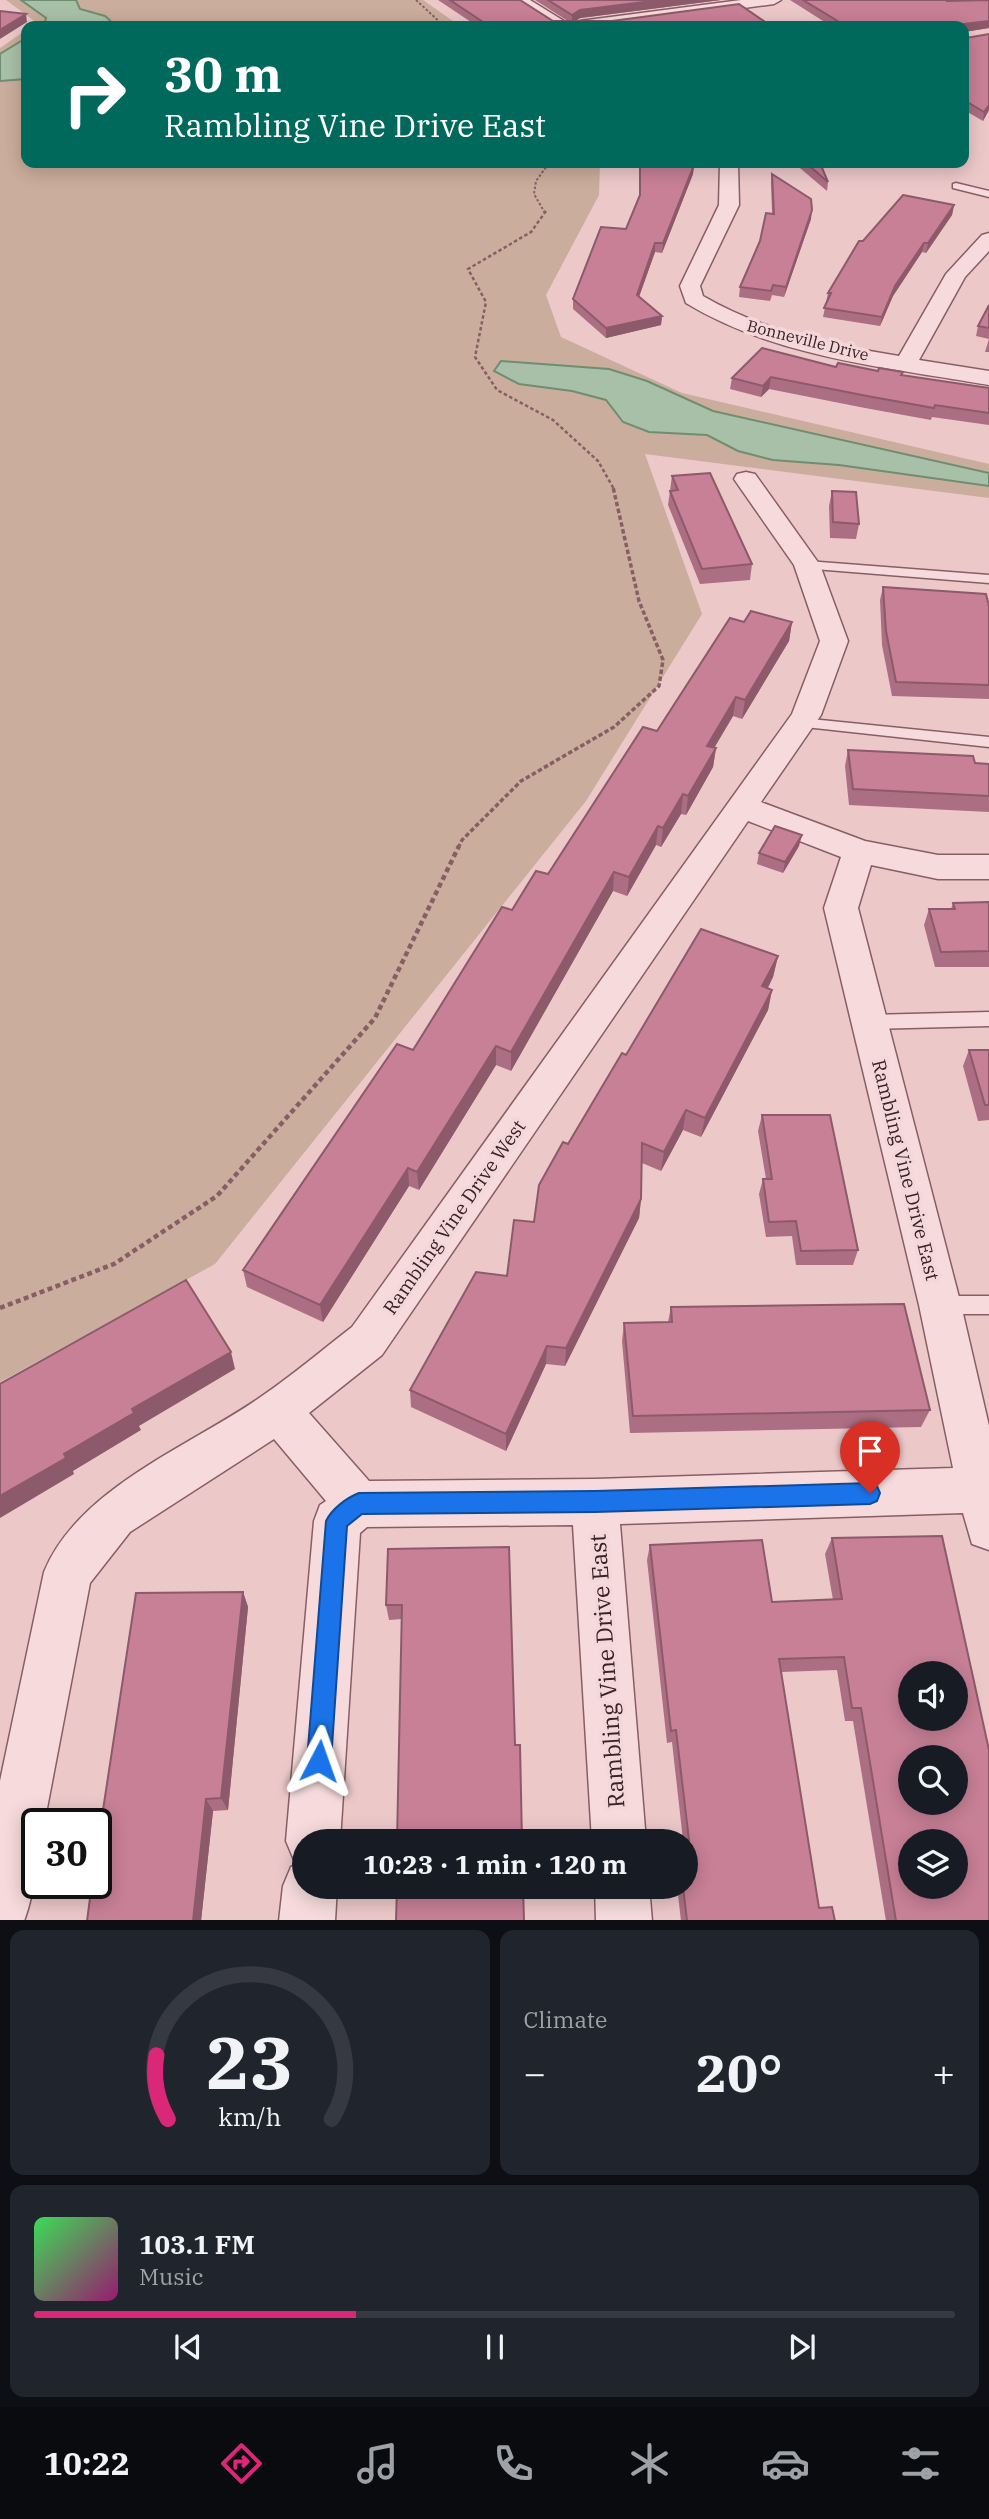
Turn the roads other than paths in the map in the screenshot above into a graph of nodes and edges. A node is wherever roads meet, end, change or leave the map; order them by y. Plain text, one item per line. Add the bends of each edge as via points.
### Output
1 (519, 0) edge
2 (774, 0) edge
3 (555, 21) edge
4 (617, 21) edge
5 (729, 168) edge
6 (956, 186) dead end
7 (989, 194) edge
8 (989, 239) edge
9 (906, 363) junction
10 (989, 377) edge
11 (746, 479) dead end
12 (807, 565) junction
13 (989, 579) edge
14 (801, 723) junction
15 (989, 742) edge
16 (741, 807) junction
17 (859, 851) junction
18 (989, 867) edge
19 (989, 1019) edge
20 (869, 1022) junction
21 (940, 1305) junction
22 (989, 1305) edge
23 (278, 1410) junction
24 (595, 1502) junction
25 (359, 1504) junction
26 (984, 1509) edge
27 (314, 1829) edge
28 (618, 1829) edge
29 (309, 1899) edge
30 (623, 1899) edge
31 (0, 1911) edge
32 (307, 1920) edge
33 (624, 1920) edge

1 - 3 street
2 - 4 street
5 - 9 street, Bonneville Drive via 729,205 691,285 693,299 712,313 770,334
6 - 7 lane
8 - 9 street via 956,274
9 - 10 street, Bonneville Drive
11 - 12 street, Rambling Vine Drive West
12 - 13 lane
12 - 14 street, Rambling Vine Drive West via 834,641
14 - 15 lane
14 - 16 street, Rambling Vine Drive West
16 - 17 street
16 - 23 street, Rambling Vine Drive West via 367,1341
17 - 18 street via 938,867
17 - 20 street, Rambling Vine Drive East via 841,908
19 - 20 lane
20 - 21 street, Rambling Vine Drive East
21 - 22 lane
21 - 26 street, Rambling Vine Drive East
23 - 25 street
23 - 31 street, Rambling Vine Drive West via 114,1516 68,1572
24 - 25 street, Rambling Vine Drive East
24 - 26 street, Rambling Vine Drive East
24 - 28 street, Rambling Vine Drive East
25 - 27 street via 337,1521
29 - 32 street
30 - 33 street

